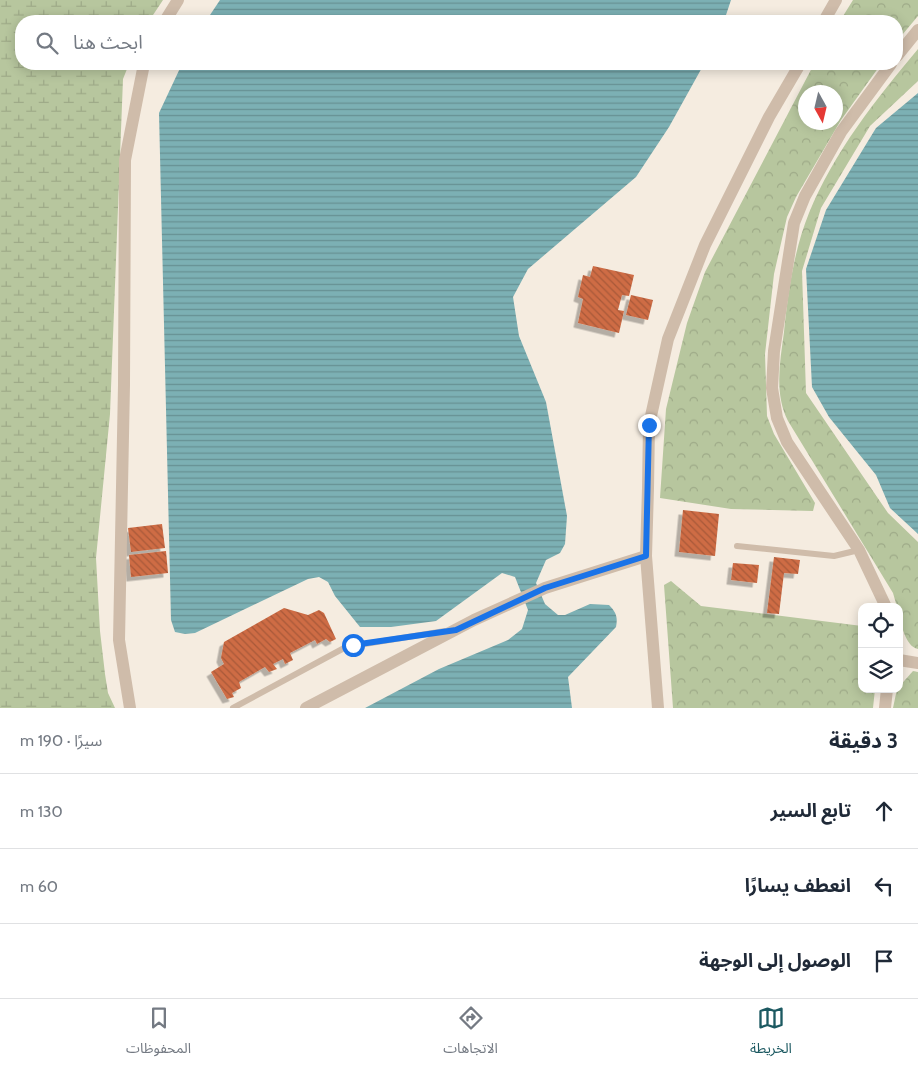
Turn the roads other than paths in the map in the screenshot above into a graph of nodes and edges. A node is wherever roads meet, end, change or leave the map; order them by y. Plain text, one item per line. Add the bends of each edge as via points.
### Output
1 (178, 0) edge
2 (836, 0) edge
3 (169, 15) edge
4 (827, 15) edge
5 (918, 30) edge
6 (903, 49) edge
7 (143, 70) edge
8 (796, 70) edge
9 (887, 70) edge
10 (737, 546) dead end
11 (859, 550) junction
12 (646, 556) junction
13 (884, 603) edge
14 (456, 630) junction
15 (903, 661) edge
16 (918, 663) edge
17 (887, 693) edge
18 (130, 708) edge
19 (233, 708) edge
20 (306, 708) edge
21 (658, 708) edge
22 (885, 708) edge

1 - 3 street
2 - 4 street
5 - 6 street
7 - 18 street via 125,160 119,640
8 - 12 street via 769,117 705,245 668,339 649,425
9 - 11 street via 841,132 794,223 773,358 774,403 787,442
10 - 11 lane via 834,556
11 - 13 street
12 - 14 street via 545,588
12 - 21 street
14 - 19 lane via 346,647
14 - 20 street
15 - 16 street
17 - 22 street

